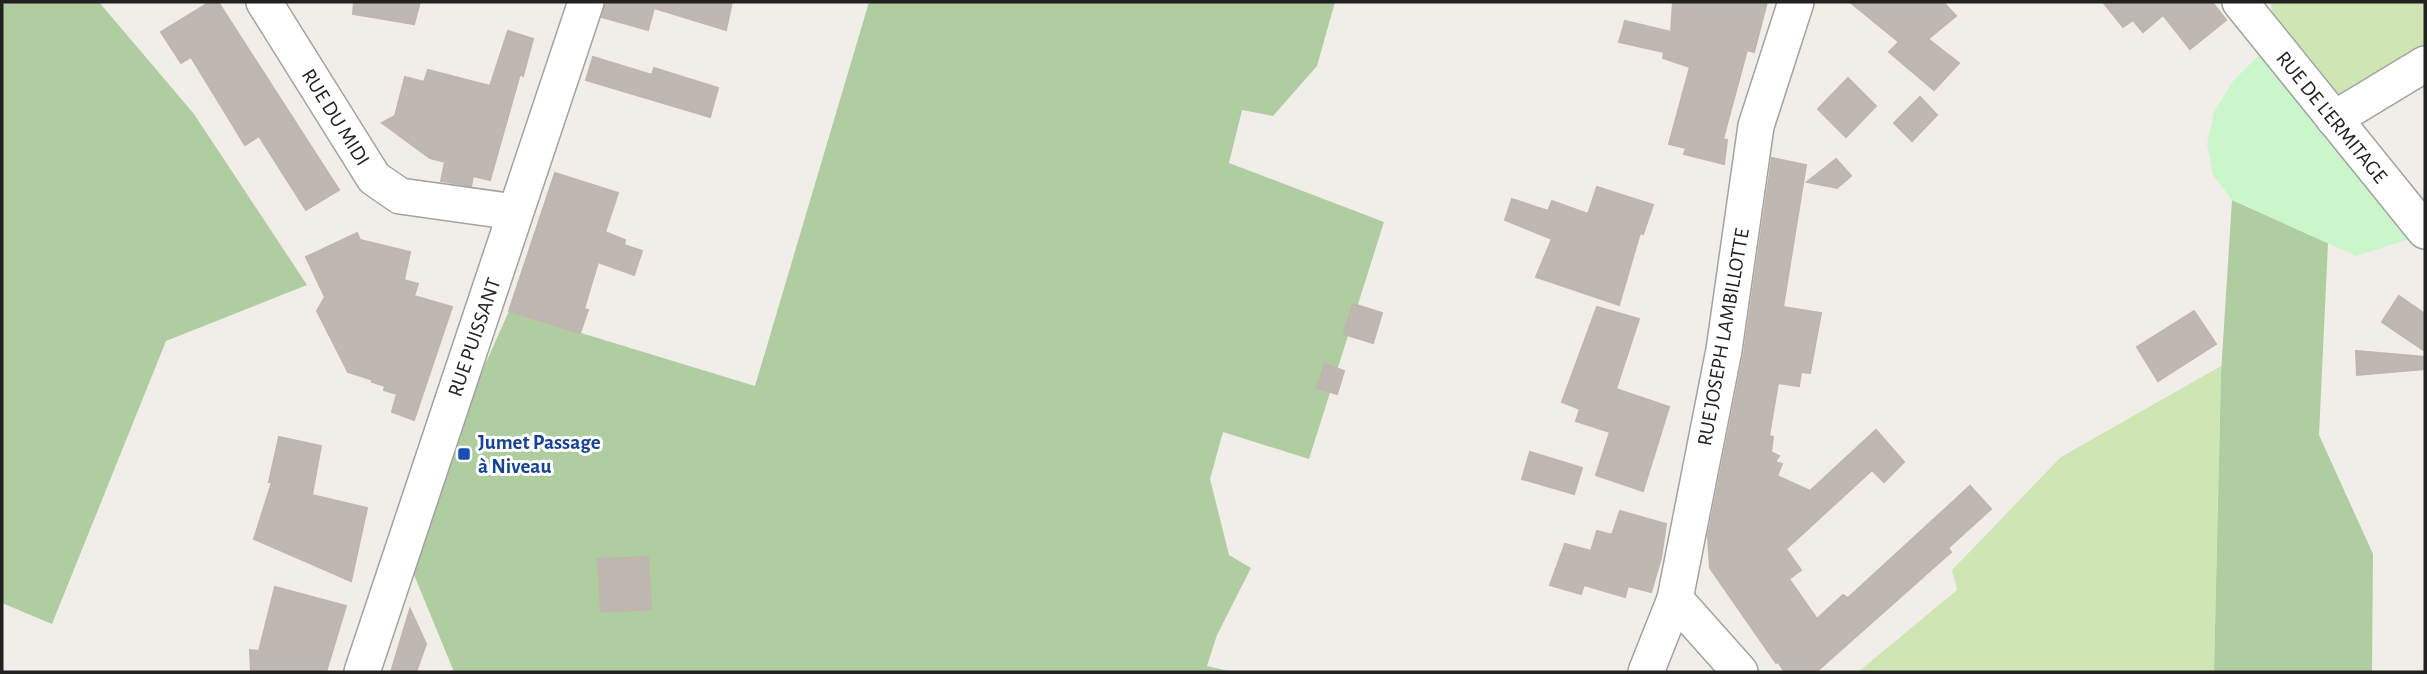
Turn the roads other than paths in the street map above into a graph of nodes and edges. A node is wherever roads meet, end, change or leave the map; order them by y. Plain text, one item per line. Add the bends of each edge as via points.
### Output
1 (264, 2) edge
2 (586, 2) edge
3 (1796, 2) edge
4 (2240, 2) edge
5 (2425, 64) edge
6 (2334, 119) junction
7 (515, 212) junction
8 (2425, 231) edge
9 (1675, 600) junction
10 (362, 672) edge
11 (1646, 672) edge
12 (1740, 672) edge

1 - 7 street, RUE DU MIDI via 374,178 400,196
2 - 7 street, RUE PUISSANT
3 - 9 street, RUE JOSEPH LAMBILLOTTE via 1756,126 1724,350
4 - 6 street, RUE DE L'ERMITAGE
5 - 6 street
6 - 8 street, RUE DE L'ERMITAGE
7 - 10 street, RUE PUISSANT
9 - 11 street, RUE JOSEPH LAMBILLOTTE
9 - 12 street

